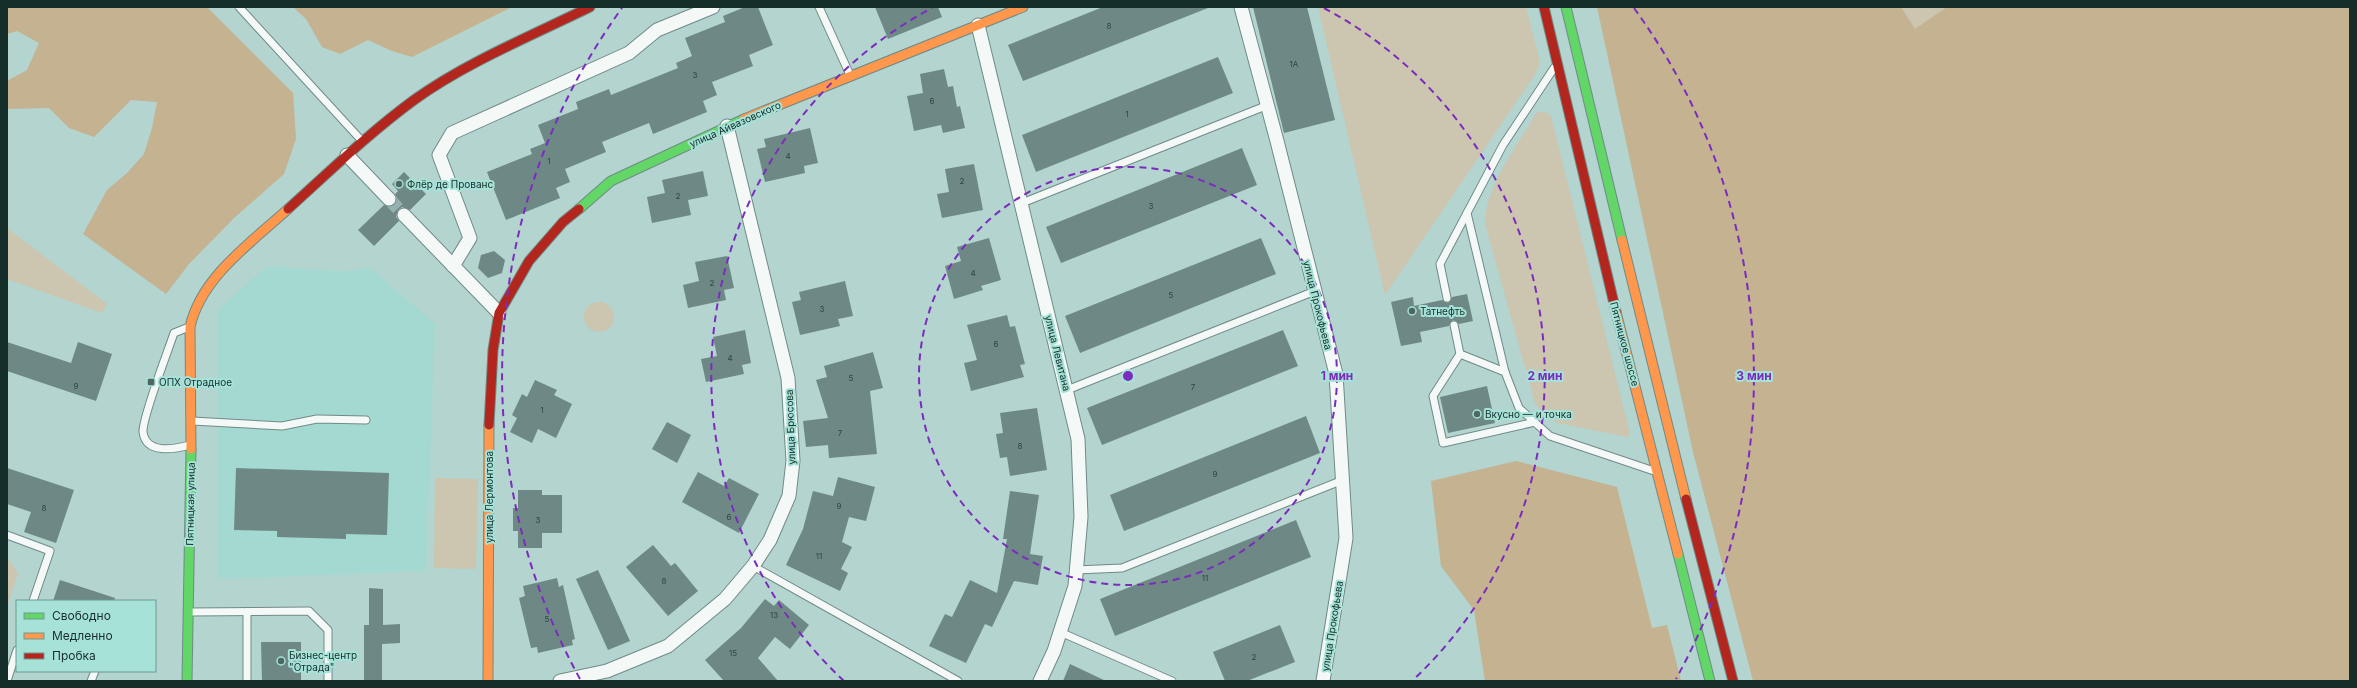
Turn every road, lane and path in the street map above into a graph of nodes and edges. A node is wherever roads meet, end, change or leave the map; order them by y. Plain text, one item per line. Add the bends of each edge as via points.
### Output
1 (239, 7) edge
2 (590, 7) edge
3 (713, 7) edge
4 (819, 7) edge
5 (1023, 7) edge
6 (1241, 7) edge
7 (1544, 7) edge
8 (1566, 7) edge
9 (978, 25) junction
10 (1557, 63) junction
11 (850, 75) junction
12 (1268, 105) junction
13 (727, 126) junction
14 (362, 142) junction
15 (347, 155) junction
16 (389, 200) tunnel mouth
17 (1022, 203) junction
18 (1467, 213) junction
19 (404, 215) tunnel mouth
20 (453, 266) junction
21 (1315, 291) junction
22 (1447, 298) dead end
23 (499, 313) junction
24 (1454, 325) dead end
25 (190, 327) junction
26 (1460, 354) junction
27 (1505, 372) junction
28 (1067, 390) junction
29 (366, 420) dead end
30 (192, 421) junction
31 (1535, 422) junction
32 (191, 445) junction
33 (1658, 472) junction
34 (1343, 480) junction
35 (7, 535) edge
36 (753, 566) junction
37 (1076, 570) junction
38 (33, 600) edge
39 (188, 612) junction
40 (247, 612) junction
41 (1060, 632) junction
42 (16, 653) edge
43 (7, 680) edge
44 (187, 681) edge
45 (247, 681) edge
46 (328, 681) edge
47 (488, 681) edge
48 (560, 681) edge
49 (958, 681) edge
50 (1040, 681) edge
51 (1172, 681) edge
52 (1323, 681) edge
53 (1710, 681) edge
54 (1733, 681) edge

1 - 14 lane
2 - 14 street, Пятницкая улица via 453,75 414,100
3 - 20 street via 657,30 629,53 452,133 439,155 470,238
4 - 11 lane
5 - 9 street, улица Айвазовского
6 - 12 street, улица Прокофьева
7 - 10 street, Пятницкое шоссе
8 - 54 street, Пятницкое шоссе via 1656,382
9 - 11 street, улица Айвазовского
9 - 17 street, улица Левитана
10 - 18 lane via 1503,145
10 - 33 street, Пятницкое шоссе via 1597,235
11 - 13 street, улица Айвазовского
12 - 17 lane
12 - 21 street, улица Прокофьева
13 - 23 street, улица Айвазовского via 611,181 563,222 529,261
13 - 36 street, улица Брюсова via 788,378 793,461 789,496 770,540
14 - 15 street, Пятницкая улица
15 - 16 street
15 - 25 street, Пятницкая улица via 231,261 211,283 193,313
17 - 28 street, улица Левитана
18 - 22 lane via 1440,264
18 - 27 lane
19 - 20 street
20 - 23 street
21 - 28 lane
21 - 34 street, улица Прокофьева via 1336,374
23 - 47 street, улица Лермонтова via 489,427
24 - 26 lane
25 - 30 street, Пятницкая улица
25 - 32 lane via 174,333 143,432 148,442 156,448 170,450
26 - 27 lane
26 - 31 lane via 1433,396 1443,443
27 - 31 lane via 1519,408
28 - 37 street, улица Левитана via 1078,439 1081,517
29 - 30 lane via 317,419 282,426
30 - 32 street, Пятницкая улица
31 - 33 lane via 1550,436
32 - 39 street, Пятницкая улица
33 - 53 street, Пятницкое шоссе
34 - 37 lane via 1122,568
34 - 52 street, улица Прокофьева via 1346,538
35 - 38 lane via 50,551
36 - 48 street, улица Брюсова via 725,599 668,646 608,671
36 - 49 lane
37 - 41 street, улица Левитана via 1075,586
39 - 40 lane
39 - 44 street, Пятницкая улица
40 - 45 lane
40 - 46 lane via 309,611 328,630
41 - 50 street, улица Левитана
41 - 51 lane
42 - 43 lane

